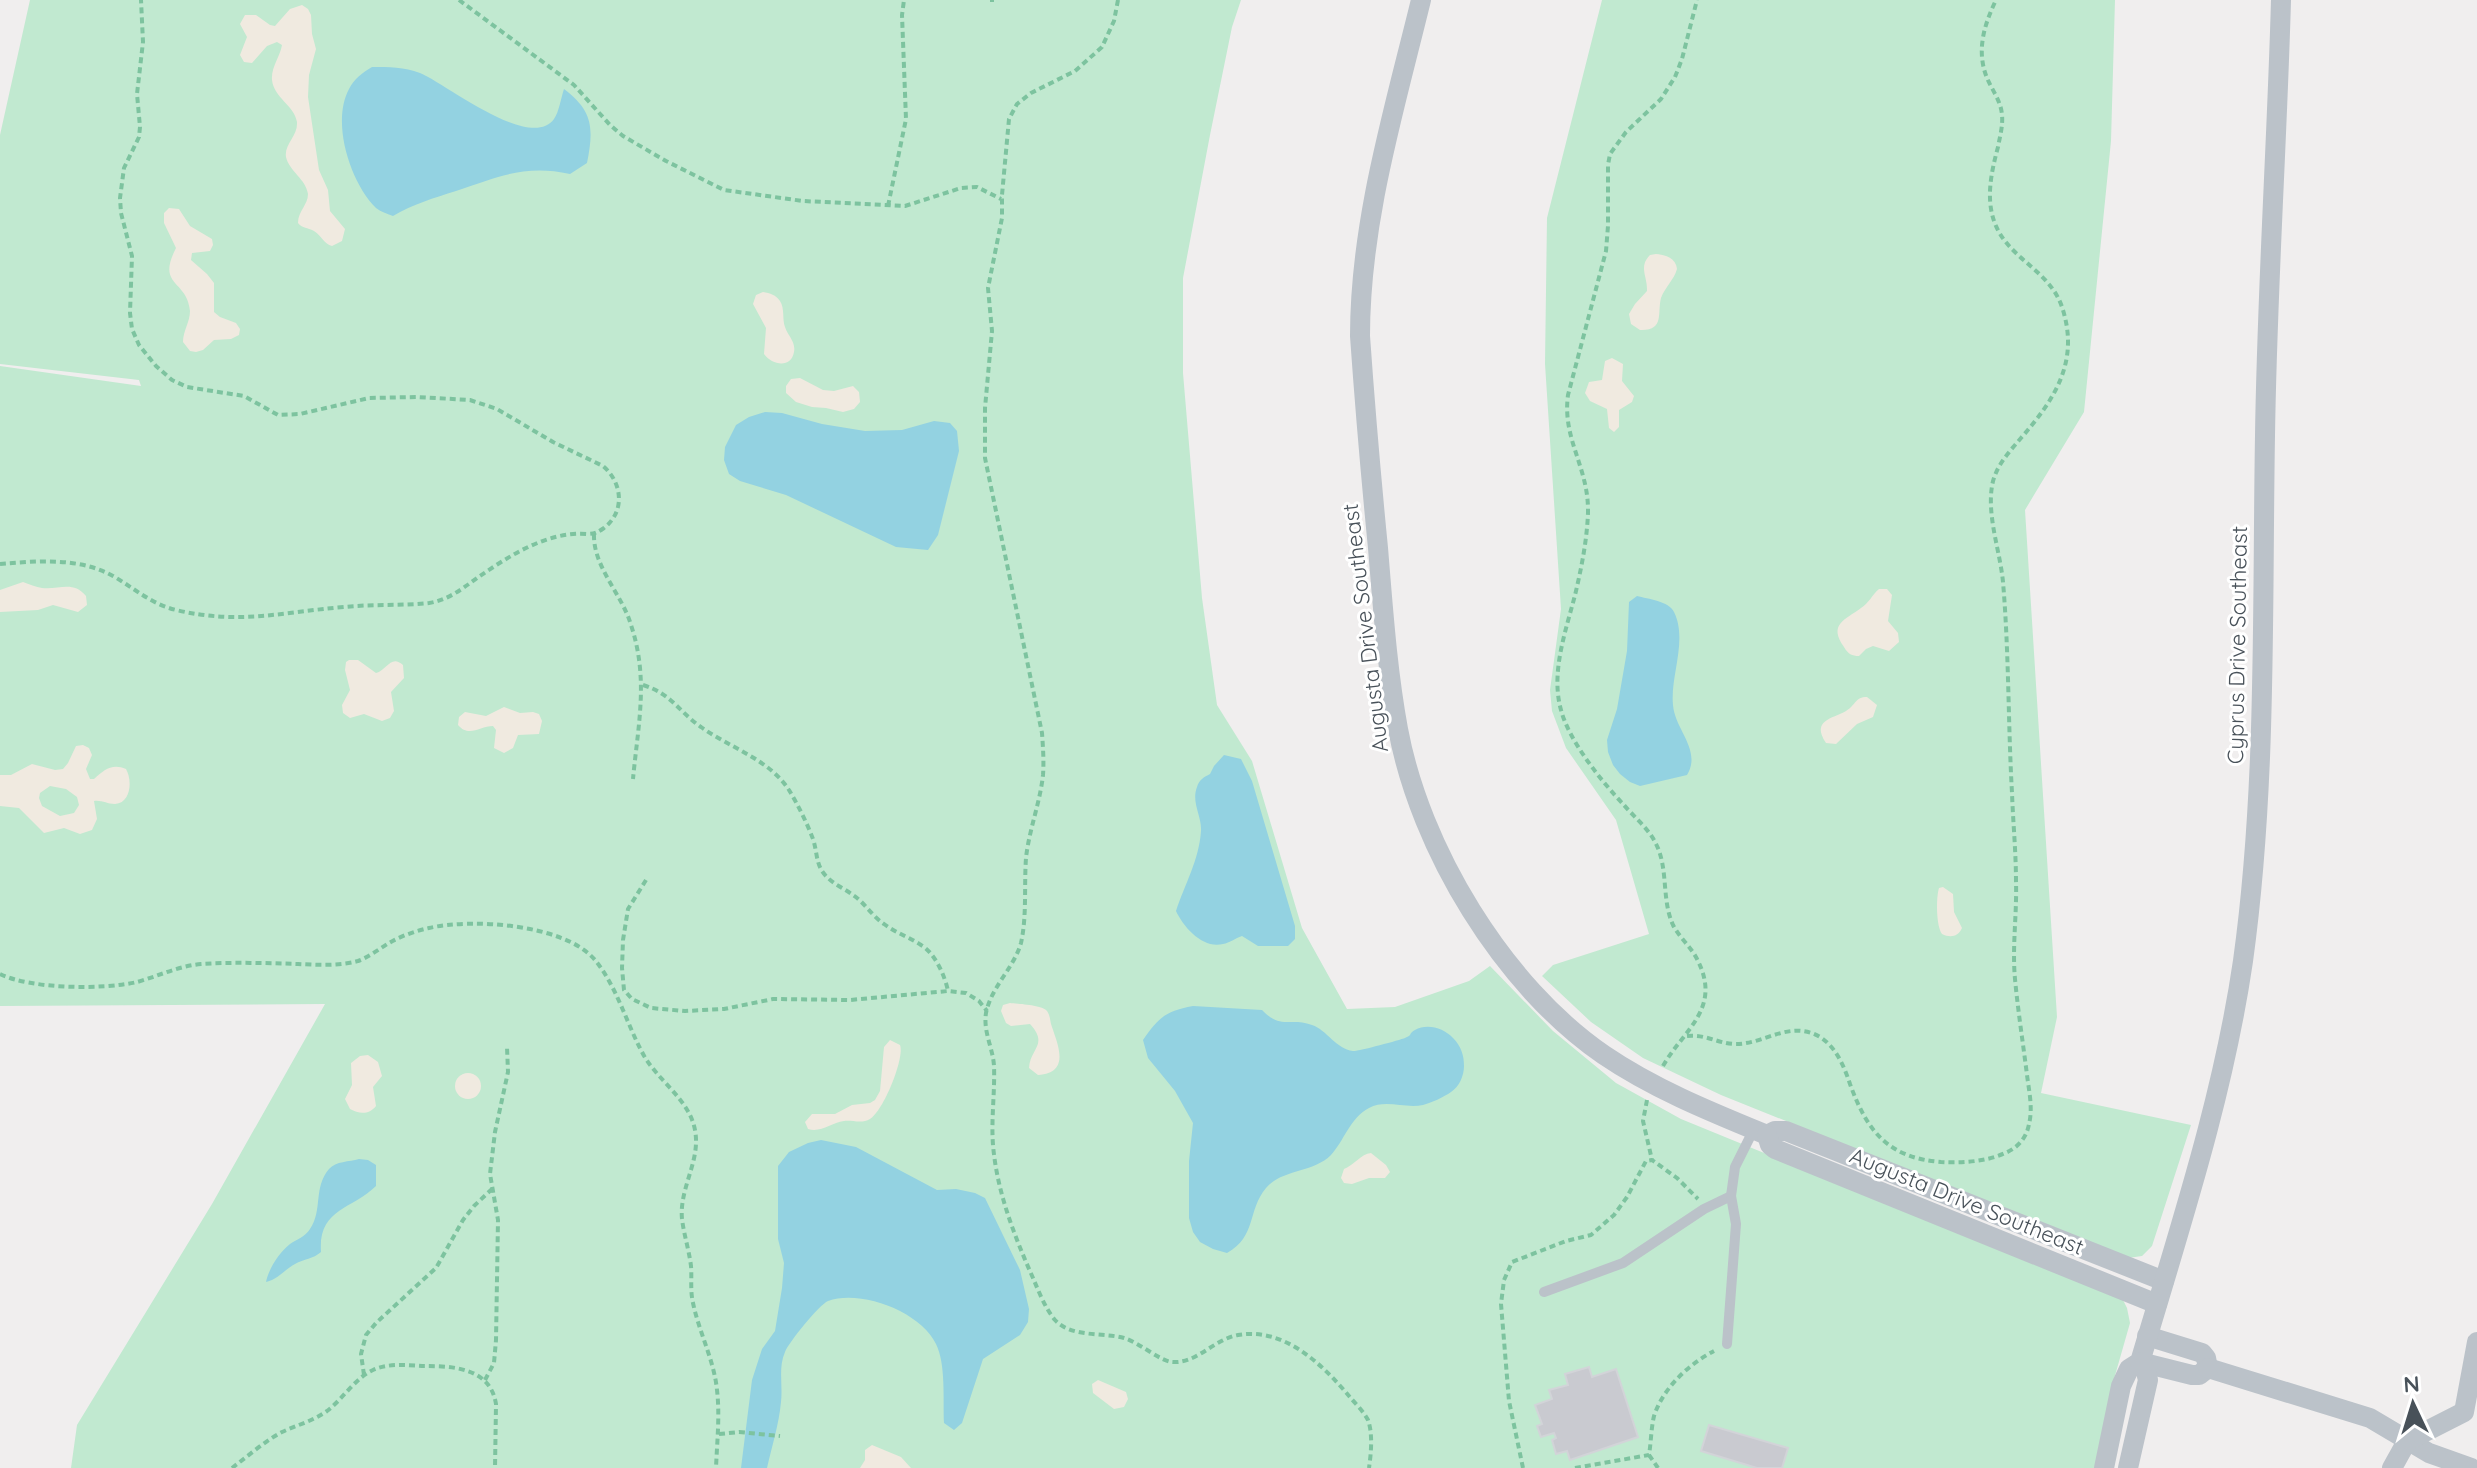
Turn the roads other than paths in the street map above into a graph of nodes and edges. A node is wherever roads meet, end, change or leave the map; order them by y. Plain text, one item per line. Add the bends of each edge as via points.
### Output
1 (1421, 0) edge
2 (2281, 0) edge
3 (1760, 1132) junction
4 (1731, 1196) junction
5 (2164, 1281) junction
6 (1544, 1292) dead end
7 (2157, 1304) junction
8 (2147, 1336) junction
9 (2477, 1342) edge
10 (1727, 1344) road end
11 (2140, 1362) junction
12 (2208, 1368) junction
13 (2407, 1441) junction
14 (2104, 1468) edge
15 (2128, 1468) edge
16 (2392, 1468) edge
17 (2471, 1468) edge

1 - 3 street, Augusta Drive Southeast via 1373,206 1360,293 1382,599 1398,729 1417,799 1475,917 1528,985 1580,1036 1654,1084
2 - 5 street, Cyprus Drive Southeast via 2265,409 2260,746 2250,907 2217,1094
3 - 4 lane via 1735,1167
3 - 5 street, Augusta Drive Southeast via 1786,1131
3 - 7 street, Augusta Drive Southeast via 1775,1149
4 - 6 lane via 1623,1263
4 - 10 lane via 1736,1224
5 - 7 street, Cyprus Drive Southeast
7 - 8 street, Cyprus Drive Southeast
8 - 11 street, Cyprus Drive Southeast
8 - 12 street via 2202,1353
9 - 13 street via 2464,1412
11 - 12 street via 2192,1375
11 - 14 street via 2129,1369 2121,1386
11 - 15 street via 2148,1380
12 - 13 street via 2370,1418
13 - 16 street
13 - 17 street

